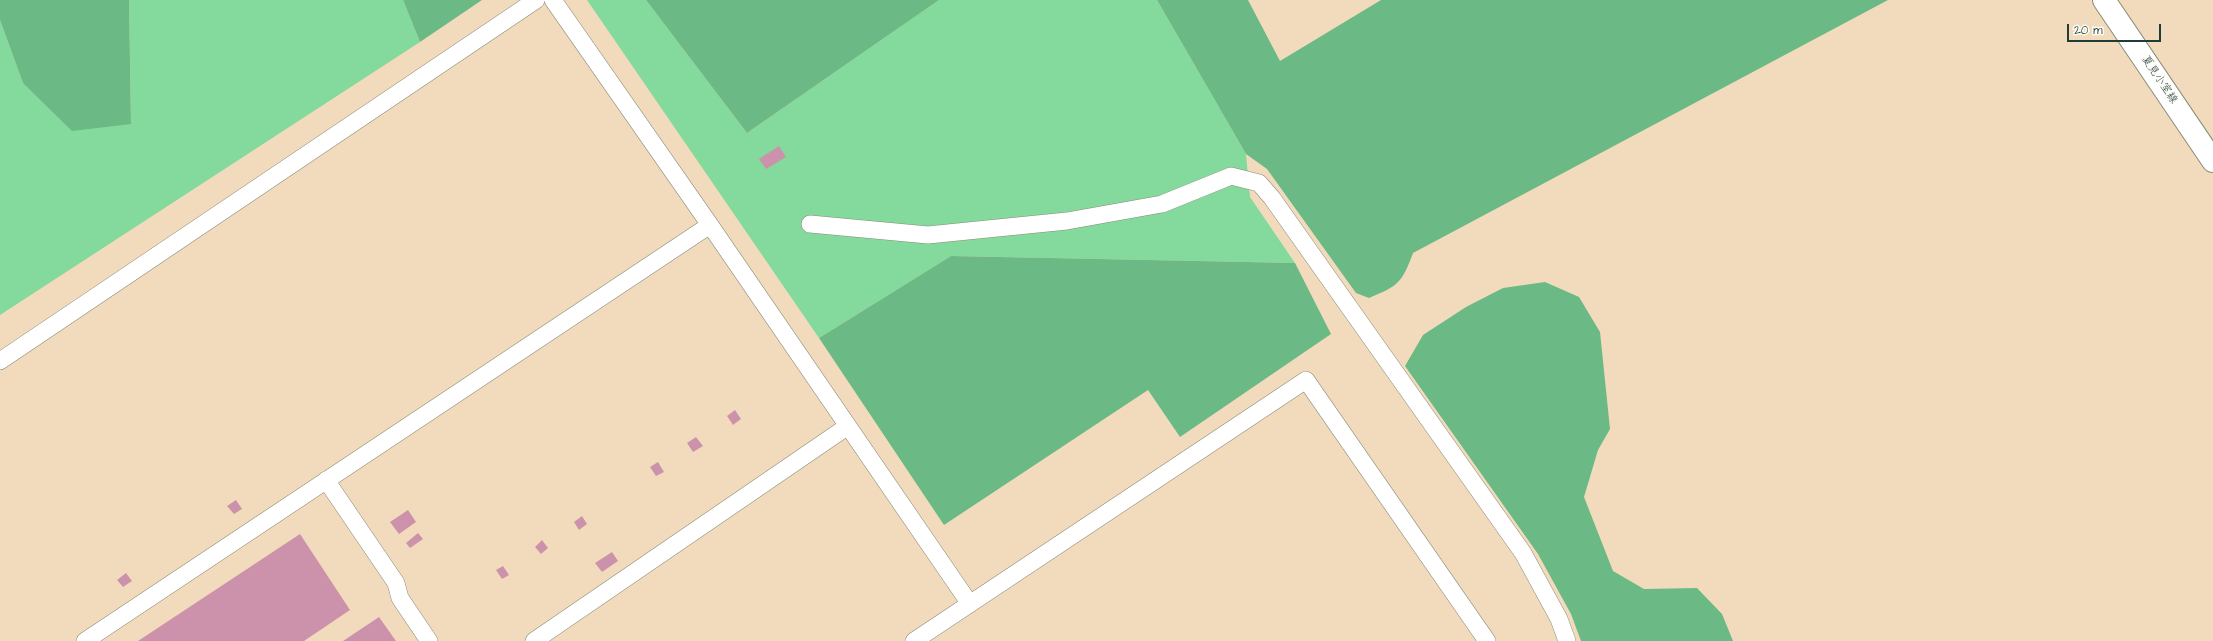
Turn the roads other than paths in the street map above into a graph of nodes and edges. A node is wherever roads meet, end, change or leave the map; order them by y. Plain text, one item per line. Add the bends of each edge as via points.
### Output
1 (536, 0) edge
2 (553, 0) edge
3 (2104, 0) edge
4 (2213, 161) edge
5 (810, 224) dead end
6 (710, 225) junction
7 (0, 361) edge
8 (848, 426) junction
9 (326, 480) junction
10 (970, 604) junction
11 (85, 641) edge
12 (429, 641) edge
13 (534, 641) edge
14 (914, 641) edge
15 (1486, 641) edge
16 (1567, 641) edge

1 - 7 lane
2 - 6 lane
3 - 4 main road, 夏見小室線
5 - 16 lane via 936,234 1068,221 1162,204 1231,176 1259,182 1523,553 1559,619
6 - 8 lane
6 - 9 lane
8 - 10 lane
8 - 13 lane
9 - 11 lane
9 - 12 lane via 396,583 400,598
10 - 14 lane
10 - 15 lane via 1306,380

